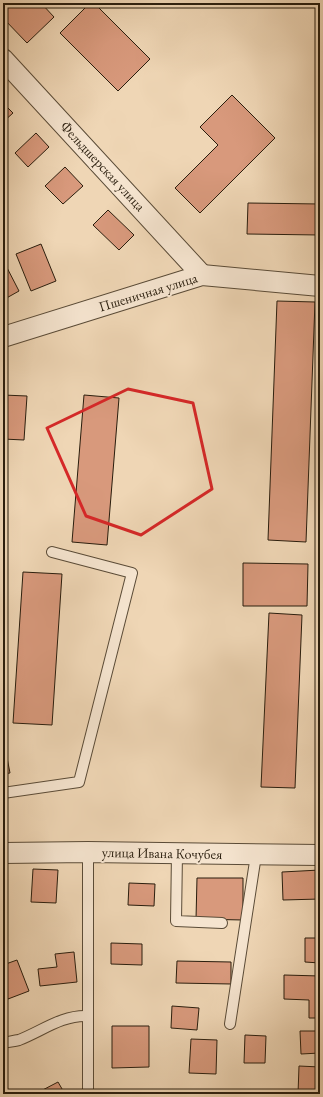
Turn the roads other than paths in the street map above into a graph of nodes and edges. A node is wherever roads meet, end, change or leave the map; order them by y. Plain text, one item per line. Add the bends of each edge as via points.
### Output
1 (6, 65) edge
2 (202, 275) junction
3 (320, 286) edge
4 (3, 337) edge
5 (52, 552) dead end
6 (3, 793) edge
7 (88, 852) junction
8 (3, 853) edge
9 (177, 853) junction
10 (256, 855) junction
11 (320, 855) edge
12 (222, 922) dead end
13 (88, 1016) junction
14 (230, 1024) dead end
15 (3, 1043) edge
16 (88, 1094) edge

1 - 2 street, Фельдшерская улица
2 - 3 street, Пшеничная улица
2 - 4 street, Пшеничная улица
5 - 6 lane via 132,573 79,782
7 - 8 street, улица Ивана Кочубея
7 - 9 street, улица Ивана Кочубея
7 - 13 lane
9 - 10 street, улица Ивана Кочубея
9 - 12 lane via 176,921
10 - 11 street, улица Ивана Кочубея
10 - 14 lane
13 - 15 lane via 60,1021 18,1040
13 - 16 lane

